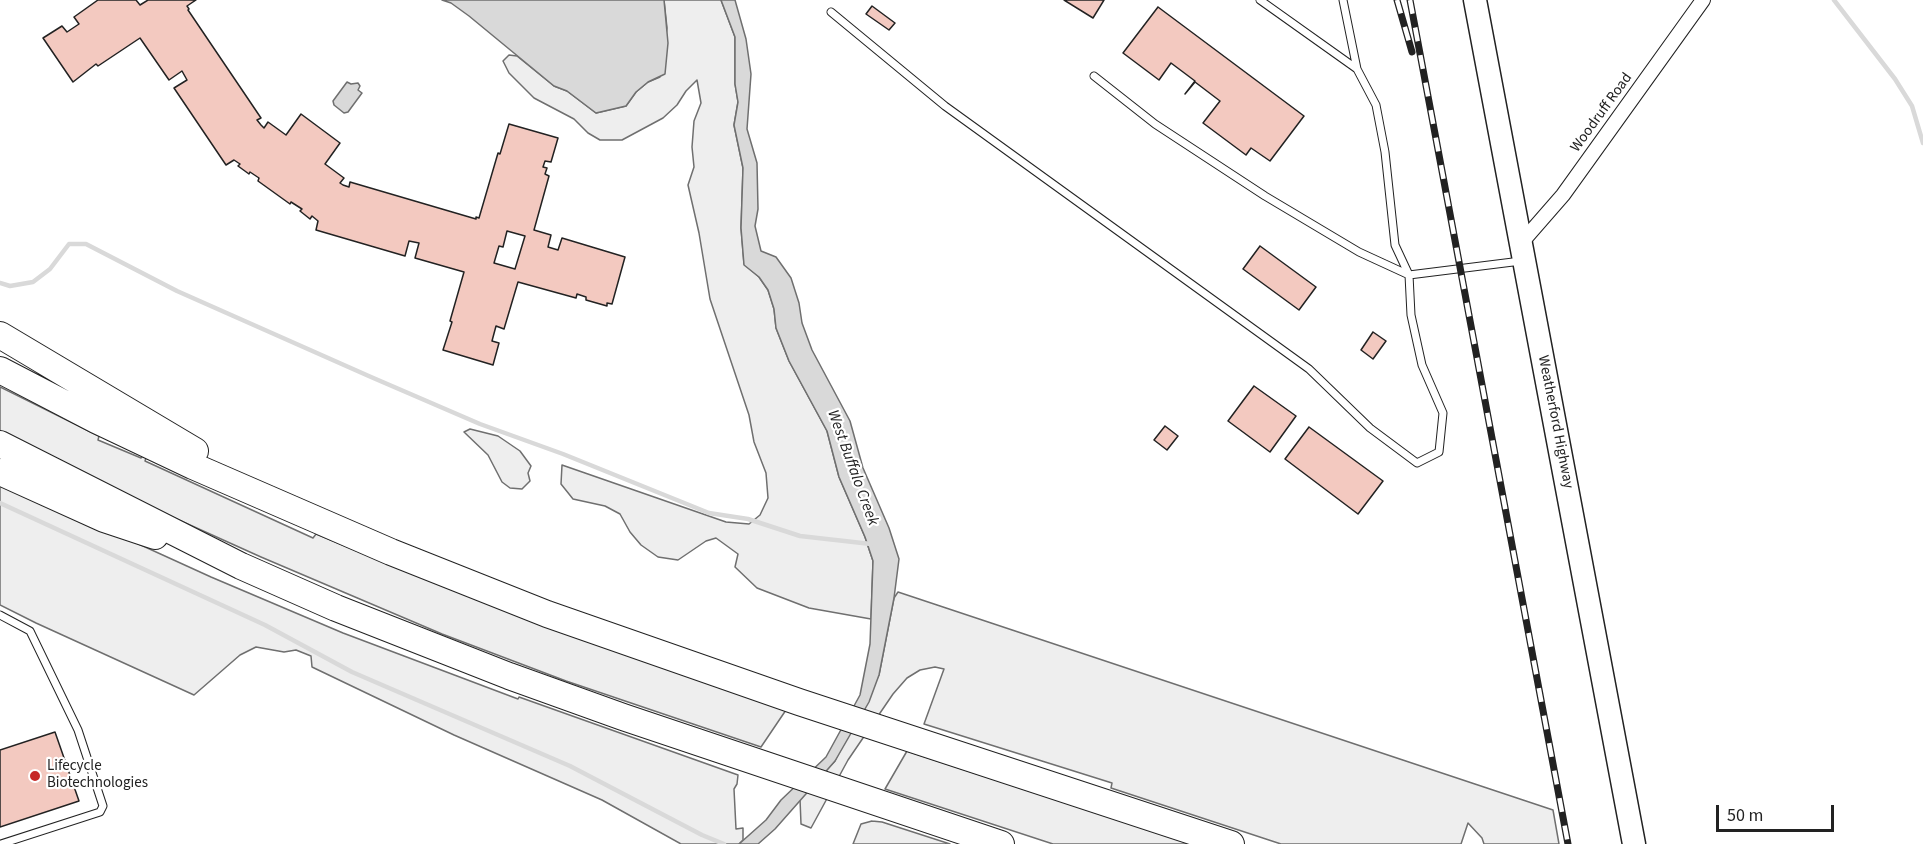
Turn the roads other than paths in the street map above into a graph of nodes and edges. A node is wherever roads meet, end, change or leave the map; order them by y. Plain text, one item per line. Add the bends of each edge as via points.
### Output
1 (1260, 0) edge
2 (1343, 0) edge
3 (1475, 0) edge
4 (1703, 0) edge
5 (831, 12) dead end
6 (1357, 69) junction
7 (1094, 76) dead end
8 (1523, 251) junction
9 (1409, 275) junction
10 (0, 335) edge
11 (0, 370) edge
12 (0, 444) edge
13 (0, 472) edge
14 (304, 515) junction
15 (241, 566) junction
16 (0, 615) edge
17 (1, 844) edge
18 (1001, 844) edge
19 (1231, 844) edge
20 (1634, 844) edge

1 - 6 lane
2 - 6 lane
3 - 8 main road, Weatherford Highway
4 - 8 street, Woodruff Road
5 - 9 lane via 945,106 1309,369 1370,428 1418,463 1438,452 1443,413 1422,365 1411,315
6 - 9 lane via 1376,105 1395,245
7 - 9 lane via 1155,124 1265,196 1359,252
8 - 9 lane
8 - 20 main road, Weatherford Highway
10 - 14 highway
11 - 14 highway via 107,425
12 - 15 highway
13 - 15 highway via 104,519
14 - 19 highway via 547,614 799,702
15 - 18 highway via 509,676
16 - 17 lane via 30,632 78,730 103,806 100,812

